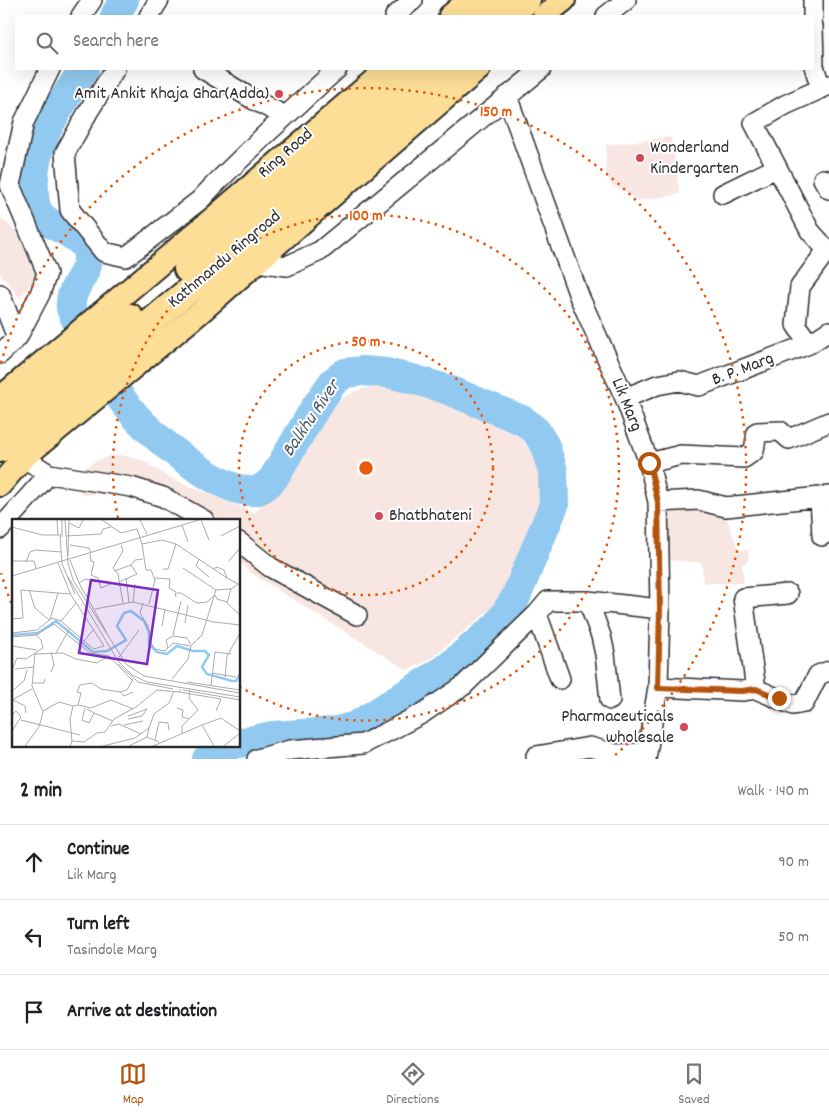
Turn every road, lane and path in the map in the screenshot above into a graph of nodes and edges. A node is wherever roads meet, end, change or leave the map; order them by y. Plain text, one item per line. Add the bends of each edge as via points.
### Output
1 (92, 0) edge
2 (159, 0) edge
3 (413, 0) edge
4 (469, 0) edge
5 (500, 0) edge
6 (527, 0) edge
7 (564, 0) edge
8 (626, 0) edge
9 (812, 0) edge
10 (82, 15) edge
11 (150, 15) edge
12 (396, 15) edge
13 (451, 15) edge
14 (481, 15) edge
15 (509, 15) edge
16 (545, 15) edge
17 (607, 15) edge
18 (813, 15) edge
19 (814, 66) edge
20 (50, 70) edge
21 (114, 70) edge
22 (205, 70) edge
23 (336, 70) edge
24 (386, 70) edge
25 (417, 70) edge
26 (447, 70) edge
27 (479, 70) edge
28 (540, 70) edge
29 (825, 87) edge
30 (507, 96) junction
31 (285, 116) junction
32 (776, 168) junction
33 (723, 194) dead end
34 (256, 262) junction
35 (175, 291) junction
36 (0, 294) edge
37 (829, 331) edge
38 (16, 338) junction
39 (809, 344) junction
40 (0, 354) edge
41 (0, 398) edge
42 (624, 398) junction
43 (39, 405) junction
44 (829, 422) edge
45 (6, 443) edge
46 (649, 463) junction
47 (49, 474) junction
48 (0, 485) edge
49 (825, 496) edge
50 (658, 502) junction
51 (202, 519) edge
52 (0, 529) edge
53 (822, 536) dead end
54 (240, 543) edge
55 (788, 594) dead end
56 (588, 602) junction
57 (660, 609) junction
58 (537, 614) junction
59 (357, 615) dead end
60 (829, 671) edge
61 (560, 679) dead end
62 (658, 688) junction
63 (756, 689) junction
64 (610, 700) dead end
65 (536, 756) dead end
66 (646, 756) edge
67 (257, 759) edge

1 - 10 street
2 - 11 street
3 - 12 street
4 - 13 main road
5 - 14 highway
6 - 15 highway
7 - 16 main road
8 - 17 street
9 - 18 street
19 - 29 street
20 - 38 street via 24,122 10,186 46,273 40,294
21 - 31 street via 65,153 70,210 104,252 126,258 200,200
22 - 31 street
23 - 31 street
24 - 35 main road, Ring Road via 186,241
25 - 35 highway, Kathmandu Ringroad
26 - 35 highway, Kathmandu Ringroad
27 - 34 main road
28 - 30 street
29 - 32 street via 754,123
30 - 34 street via 320,252 287,266
30 - 42 street, Lik Marg via 579,296
32 - 33 street
32 - 39 street via 810,231 827,250 800,287 796,325
34 - 35 main road
35 - 43 highway, Kathmandu Ringroad
35 - 43 main road
36 - 38 street
37 - 39 street, B. P. Marg
38 - 40 street
39 - 42 street, B. P. Marg via 700,386 679,381 657,384
41 - 43 main road
42 - 46 street, Lik Marg
43 - 45 highway, Kathmandu Ringroad
43 - 45 main road
44 - 46 street via 789,439 780,431 757,432 754,451 744,458 681,455
45 - 47 street
45 - 48 main road
46 - 50 street, Lik Marg
47 - 51 street via 131,487 163,498
47 - 52 street
49 - 50 street via 726,507 698,500
49 - 53 street
50 - 57 street, Lik Marg
54 - 59 street via 270,566
55 - 63 street via 743,598
56 - 57 street
56 - 58 street via 548,601
56 - 64 street via 601,636
57 - 62 street, Lik Marg
58 - 61 street
58 - 67 street via 463,686 391,730 363,744 290,750
60 - 63 street via 818,675 804,703 793,704
62 - 63 street
62 - 66 street, Lik Marg
65 - 66 street via 590,747 615,754

